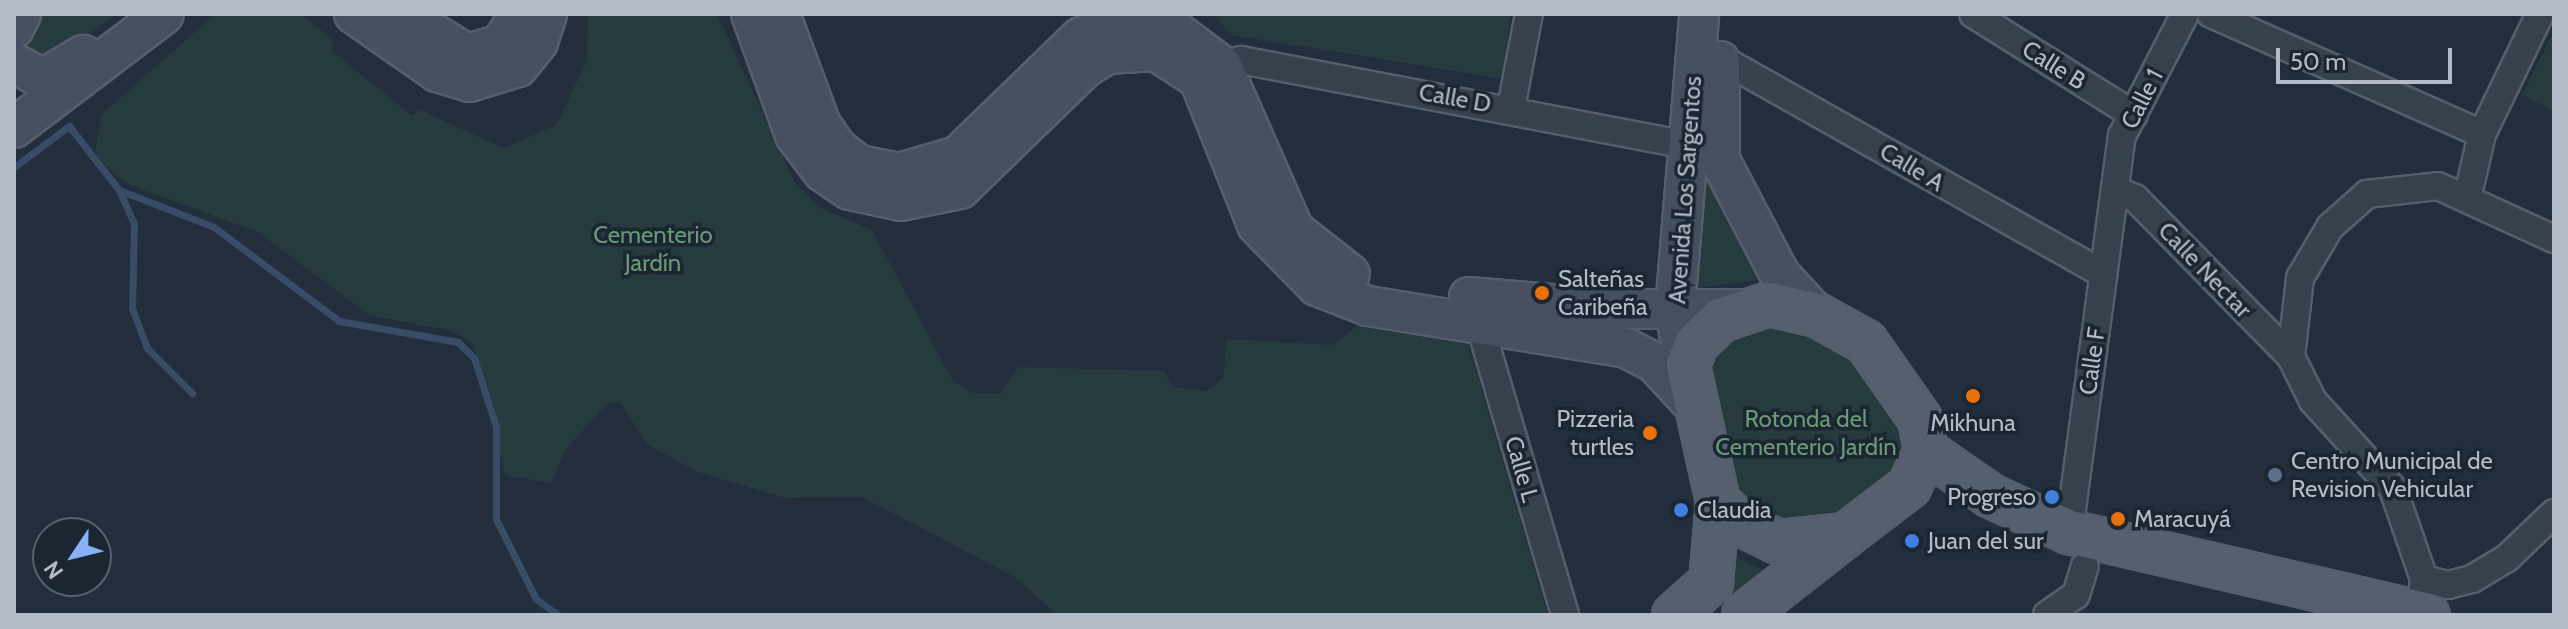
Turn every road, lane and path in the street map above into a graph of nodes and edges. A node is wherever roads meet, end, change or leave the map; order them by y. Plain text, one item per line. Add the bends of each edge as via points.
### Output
1 (21, 14) edge
2 (136, 14) edge
3 (164, 14) edge
4 (354, 14) edge
5 (547, 14) edge
6 (751, 14) edge
7 (780, 14) edge
8 (1529, 14) edge
9 (1699, 14) edge
10 (1723, 14) edge
11 (1973, 14) edge
12 (2185, 14) edge
13 (2211, 14) edge
14 (2540, 14) edge
15 (14, 28) edge
16 (415, 35) edge
17 (513, 42) edge
18 (1720, 58) junction
19 (14, 63) edge
20 (1211, 73) junction
21 (1511, 108) junction
22 (2134, 115) junction
23 (14, 128) edge
24 (2482, 134) junction
25 (1687, 145) junction
26 (900, 187) junction
27 (2115, 190) junction
28 (2468, 195) junction
29 (2554, 239) edge
30 (2103, 274) junction
31 (1675, 309) junction
32 (1745, 309) junction
33 (1481, 310) junction
34 (1817, 315) junction
35 (2291, 357) junction
36 (1689, 383) junction
37 (1918, 468) junction
38 (1718, 502) junction
39 (2554, 513) edge
40 (1846, 535) junction
41 (2077, 549) junction
42 (2423, 605) edge
43 (1565, 615) edge
44 (1674, 615) edge
45 (1744, 615) edge
46 (2047, 615) edge
47 (2314, 615) edge

1 - 15 main road
2 - 19 main road via 52,77 34,78
3 - 23 main road
4 - 16 main road
5 - 17 main road via 538,42
6 - 26 main road via 809,155 850,190
7 - 26 main road via 821,125 837,148
8 - 21 street
9 - 25 main road, Avenida Los Sargentos
10 - 18 main road, Avenida Los Sargentos
11 - 22 street, Calle B
12 - 22 street, Calle 1
13 - 24 street
14 - 24 street
16 - 17 main road via 467,54
18 - 30 street, Calle A
18 - 34 main road, Avenida Los Sargentos via 1720,160 1780,275
20 - 21 street, Calle D via 1241,60
20 - 26 main road via 1156,51 1107,54 960,189
20 - 33 main road via 1257,225 1295,272 1346,301
21 - 25 street, Calle D
22 - 27 street, Calle 1 via 2122,136
24 - 28 street
25 - 31 main road, Avenida Los Sargentos
27 - 30 street, Calle F
27 - 35 street, Calle Nectar via 2135,198
28 - 29 street
28 - 35 street via 2438,186 2388,189 2350,208 2300,278
30 - 41 street, Calle F
31 - 32 main road
31 - 33 main road
31 - 36 main road, Avenida Los Sargentos
32 - 34 main road via 1769,304
32 - 36 main road via 1709,330
33 - 36 main road via 1626,348
33 - 43 street, Calle L
34 - 37 main road via 1866,342 1891,370 1920,419
35 - 42 street, Calle Nectar via 2313,401 2403,504
36 - 38 main road
37 - 40 main road
37 - 41 main road via 1991,496
38 - 40 main road via 1741,524 1778,542
38 - 44 main road via 1711,582
39 - 42 street via 2507,558 2472,579 2448,585
40 - 45 main road
41 - 42 main road
41 - 46 street, Calle F via 2076,595
41 - 47 main road

